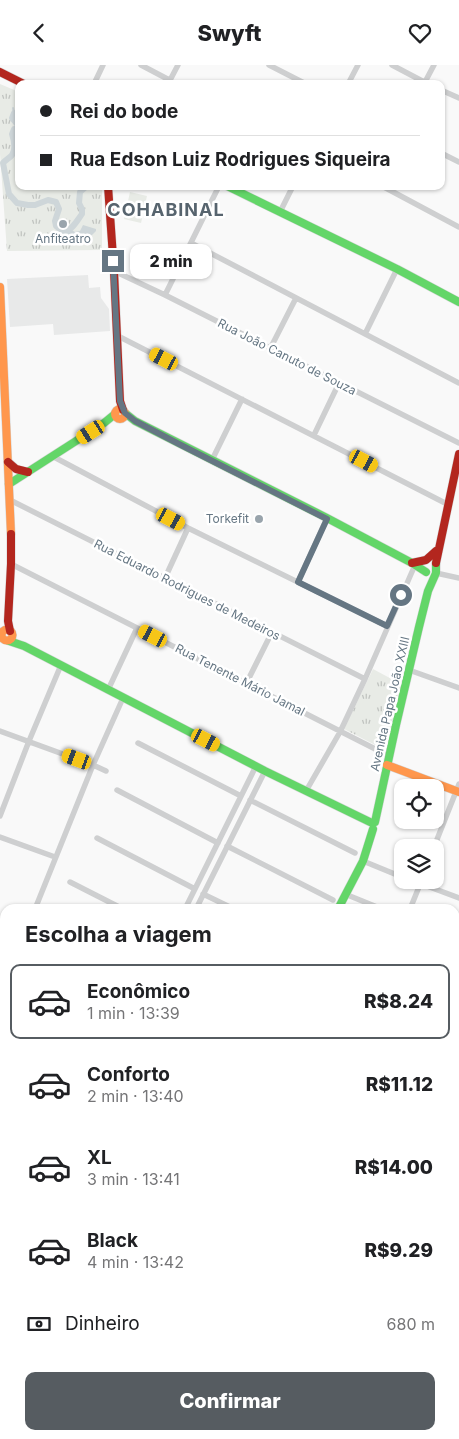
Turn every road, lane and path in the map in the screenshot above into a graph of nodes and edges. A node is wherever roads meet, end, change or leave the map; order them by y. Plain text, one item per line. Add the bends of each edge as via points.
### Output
1 (103, 65) edge
2 (141, 65) edge
3 (178, 65) edge
4 (268, 65) edge
5 (358, 65) edge
6 (392, 65) edge
7 (434, 65) edge
8 (0, 72) edge
9 (0, 77) edge
10 (10, 77) junction
11 (16, 80) edge
12 (96, 80) edge
13 (166, 80) edge
14 (170, 80) edge
15 (298, 80) edge
16 (350, 80) edge
17 (421, 80) edge
18 (428, 80) edge
19 (445, 92) edge
20 (459, 98) edge
21 (445, 155) edge
22 (459, 162) edge
23 (108, 190) edge
24 (217, 190) edge
25 (235, 190) edge
26 (291, 190) edge
27 (390, 190) edge
28 (280, 212) junction
29 (459, 227) edge
30 (191, 243) junction
31 (143, 256) dead end
32 (396, 269) junction
33 (114, 271) junction
34 (176, 273) junction
35 (0, 287) edge
36 (165, 295) junction
37 (296, 298) junction
38 (459, 302) edge
39 (365, 334) junction
40 (116, 335) junction
41 (270, 349) junction
42 (339, 383) junction
43 (459, 383) edge
44 (242, 399) junction
45 (120, 414) junction
46 (314, 435) junction
47 (459, 443) edge
48 (459, 454) edge
49 (52, 456) junction
50 (212, 460) junction
51 (8, 462) junction
52 (28, 472) junction
53 (457, 473) edge
54 (9, 484) junction
55 (10, 500) junction
56 (447, 504) junction
57 (327, 519) junction
58 (188, 528) junction
59 (437, 550) junction
60 (11, 564) junction
61 (414, 564) junction
62 (431, 571) junction
63 (164, 578) junction
64 (459, 578) edge
65 (298, 582) junction
66 (387, 626) junction
67 (137, 628) junction
68 (272, 632) junction
69 (5, 634) edge
70 (61, 665) junction
71 (409, 669) junction
72 (365, 679) junction
73 (246, 683) junction
74 (459, 688) edge
75 (108, 690) junction
76 (123, 697) junction
77 (0, 731) edge
78 (340, 732) junction
79 (29, 741) junction
80 (138, 743) dead end
81 (389, 756) junction
82 (93, 765) junction
83 (387, 765) junction
84 (256, 766) junction
85 (106, 771) dead end
86 (265, 771) junction
87 (458, 789) edge
88 (117, 790) dead end
89 (306, 791) junction
90 (241, 796) junction
91 (250, 800) junction
92 (232, 814) junction
93 (0, 816) edge
94 (241, 819) junction
95 (373, 825) junction
96 (0, 837) edge
97 (97, 839) dead end
98 (437, 839) edge
99 (218, 843) junction
100 (227, 846) junction
101 (356, 853) dead end
102 (54, 857) junction
103 (209, 861) junction
104 (363, 861) junction
105 (217, 865) junction
106 (394, 874) edge
107 (70, 882) dead end
108 (195, 889) junction
109 (418, 889) edge
110 (438, 889) edge
111 (203, 894) junction
112 (345, 894) junction
113 (459, 898) edge
114 (332, 900) dead end
115 (37, 904) edge
116 (113, 904) edge
117 (189, 904) edge
118 (198, 904) edge
119 (224, 904) edge
120 (340, 904) edge
121 (370, 904) edge
122 (412, 904) edge

1 - 12 street
2 - 13 street
3 - 14 street
4 - 15 street
5 - 16 street
6 - 17 street
7 - 18 street
8 - 10 main road
9 - 10 main road
10 - 11 main road
19 - 20 street
21 - 22 street
23 - 33 main road
24 - 30 street
25 - 28 main road
26 - 28 street
27 - 29 street
28 - 32 main road
30 - 34 street
30 - 37 street
31 - 34 street
32 - 38 main road
32 - 39 street
33 - 36 street, Rua João Canuto de Souza
33 - 40 main road
34 - 36 street
35 - 51 main road
36 - 41 street, Rua João Canuto de Souza
37 - 39 street
37 - 41 street
39 - 43 street
40 - 44 street
40 - 45 main road
41 - 42 street, Rua João Canuto de Souza
42 - 46 street
42 - 47 street, Rua João Canuto de Souza
44 - 46 street
44 - 50 street
45 - 49 main road
45 - 50 main road
46 - 56 street
48 - 53 main road, Avenida Papa João XXIII
49 - 52 main road
49 - 58 street
50 - 57 main road
51 - 52 main road via 16,469
51 - 54 main road
52 - 54 main road
53 - 56 main road, Avenida Papa João XXIII
54 - 55 main road
55 - 60 main road
55 - 63 street, Rua Eduardo Rodrigues de Medeiros
56 - 59 main road, Avenida Papa João XXIII
57 - 61 main road
57 - 65 street
58 - 63 street
58 - 65 street
59 - 61 main road via 426,561
59 - 62 main road, Avenida Papa João XXIII
60 - 67 street, Rua Tenente Mário Jamal
60 - 69 main road
61 - 62 main road
61 - 66 street
62 - 64 street
62 - 71 main road, Avenida Papa João XXIII
63 - 68 street, Rua Eduardo Rodrigues de Medeiros
65 - 66 street
66 - 72 street
67 - 73 street, Rua Tenente Mário Jamal
67 - 75 street
68 - 72 street, Rua Eduardo Rodrigues de Medeiros
68 - 73 street
69 - 70 main road
70 - 75 main road
70 - 79 street
71 - 74 street
71 - 81 main road, Avenida Papa João XXIII
72 - 78 street
73 - 78 street, Rua Tenente Mário Jamal
75 - 76 main road
76 - 82 street
76 - 84 main road
77 - 79 street
78 - 81 street, Rua Tenente Mário Jamal
78 - 89 street
79 - 82 street
79 - 93 street
80 - 90 street
81 - 83 main road, Avenida Papa João XXIII
82 - 85 street
82 - 102 street
83 - 87 main road
83 - 95 main road, Avenida Papa João XXIII
84 - 86 main road
84 - 90 street
86 - 89 main road
86 - 91 street
87 - 98 street
88 - 99 street
89 - 95 main road
90 - 92 street
91 - 94 street
91 - 101 street
92 - 94 street
92 - 99 street
94 - 100 street
95 - 104 main road, Avenida Papa João XXIII
96 - 102 street
97 - 108 street
99 - 103 street
100 - 105 street
100 - 114 street
102 - 115 street
103 - 105 street
103 - 108 street
104 - 106 street
104 - 112 main road, Avenida Papa João XXIII
105 - 111 street
107 - 116 street
108 - 117 street
109 - 122 street
110 - 113 street
111 - 118 street
111 - 119 street
112 - 120 main road, Avenida Papa João XXIII
112 - 121 street

